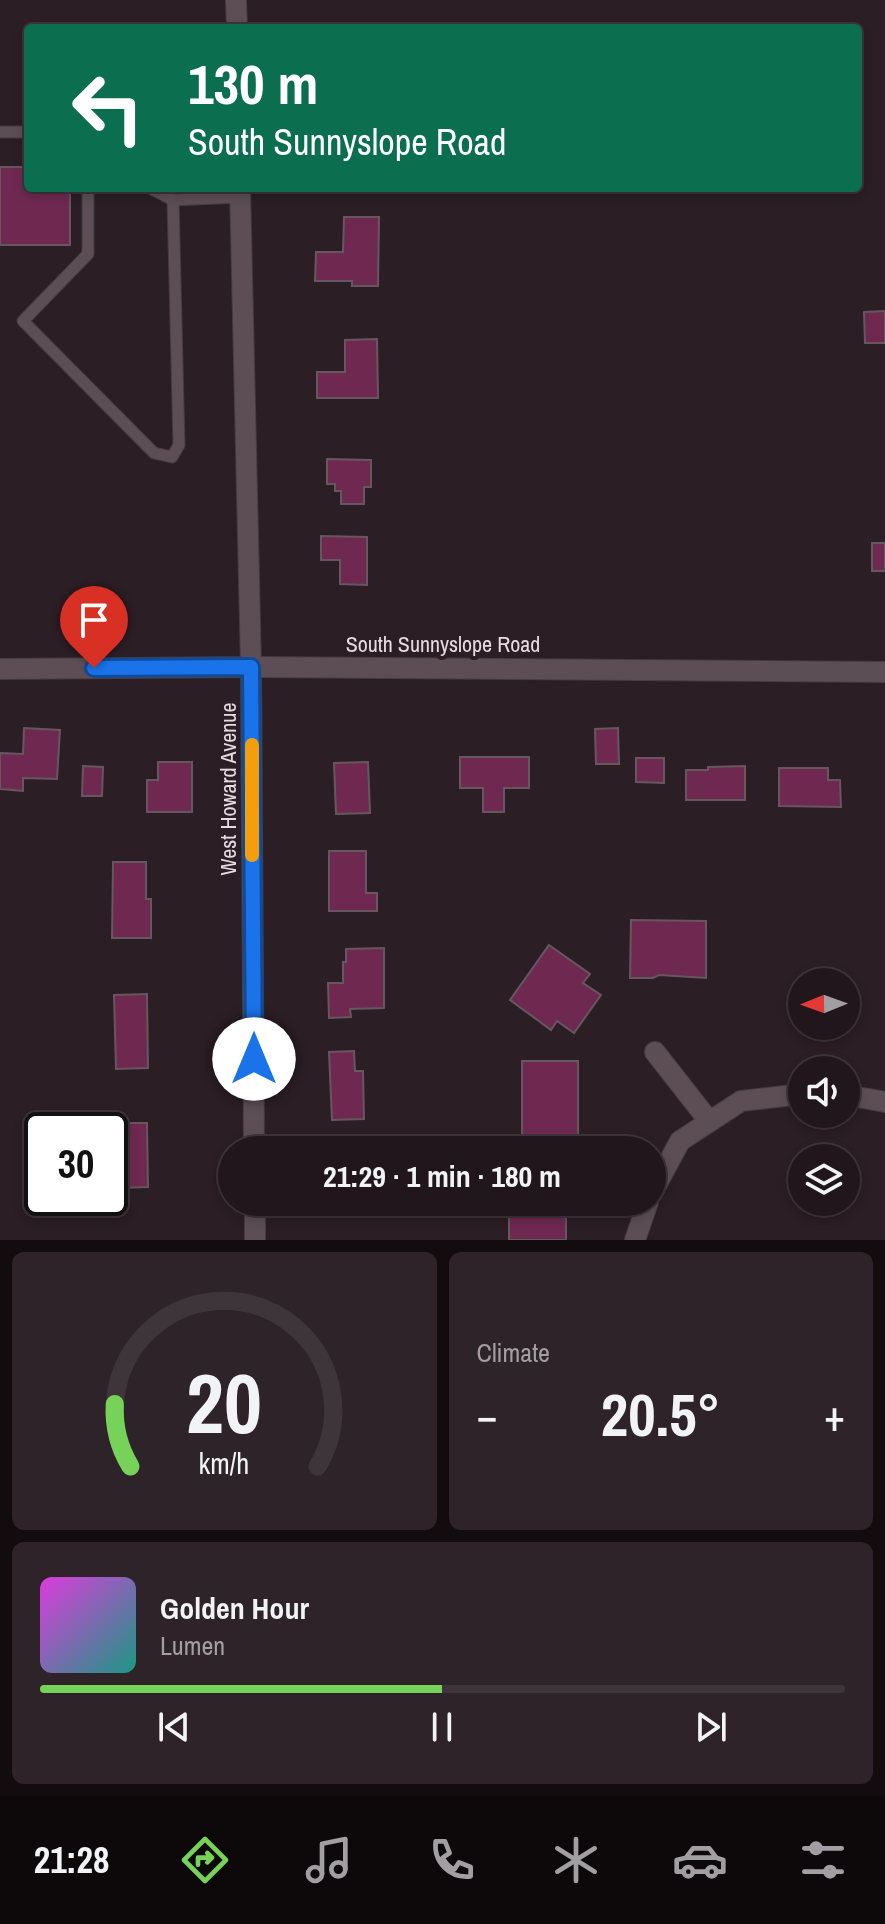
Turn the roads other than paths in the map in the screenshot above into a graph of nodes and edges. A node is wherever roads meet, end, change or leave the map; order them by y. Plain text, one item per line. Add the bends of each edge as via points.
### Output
1 (236, 0) edge
2 (237, 24) edge
3 (0, 132) edge
4 (24, 132) edge
5 (88, 192) edge
6 (158, 192) edge
7 (240, 192) edge
8 (173, 200) junction
9 (251, 667) junction
10 (0, 669) edge
11 (885, 672) edge
12 (655, 1052) dead end
13 (788, 1096) edge
14 (860, 1098) edge
15 (885, 1102) edge
16 (709, 1121) junction
17 (254, 1136) edge
18 (666, 1167) edge
19 (255, 1216) edge
20 (643, 1216) edge
21 (255, 1240) edge
22 (635, 1240) edge

1 - 2 street
3 - 4 lane
5 - 8 lane via 88,254 23,321 154,453 172,457 179,445
6 - 8 lane
7 - 8 lane
7 - 9 street, West Howard Avenue
9 - 10 street, South Sunnyslope Road
9 - 11 street, South Sunnyslope Road
9 - 17 street, West Howard Avenue
12 - 16 street
13 - 16 street via 741,1101
14 - 15 street
16 - 18 street via 680,1141
19 - 21 street
20 - 22 street

